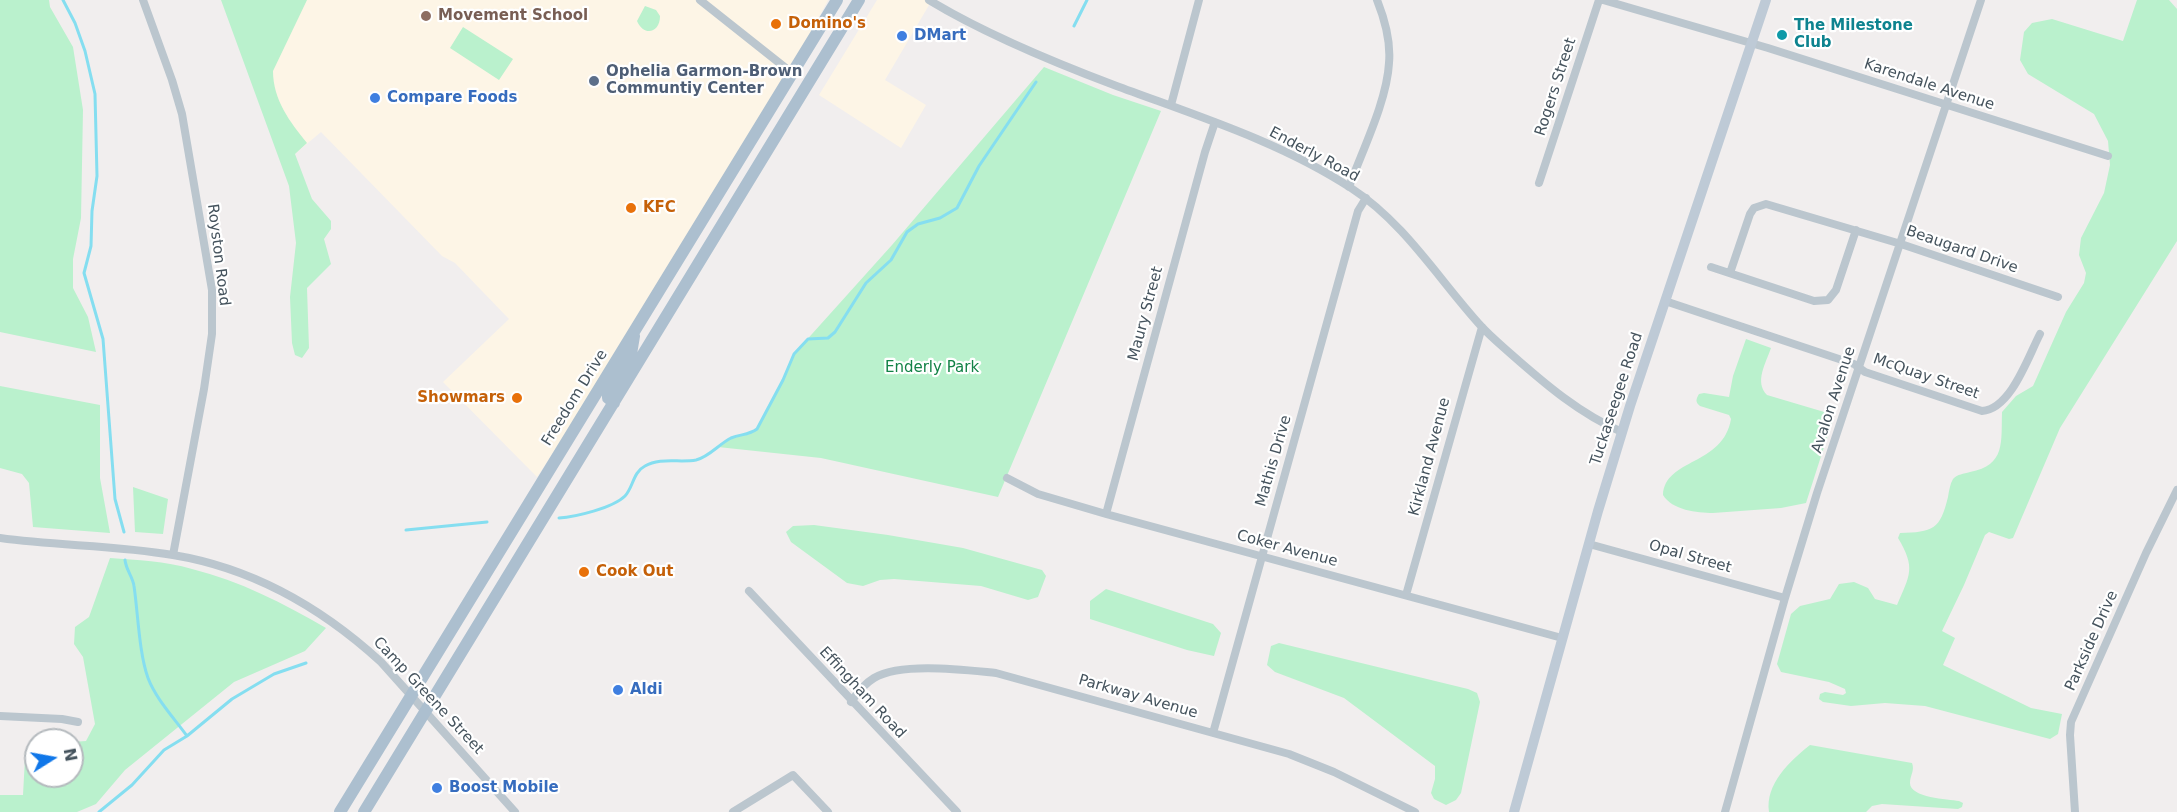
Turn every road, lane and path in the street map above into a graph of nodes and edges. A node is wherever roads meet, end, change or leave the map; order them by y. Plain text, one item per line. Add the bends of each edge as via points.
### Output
1 (143, 0) edge
2 (700, 0) edge
3 (837, 0) edge
4 (859, 0) edge
5 (929, 0) edge
6 (1199, 0) edge
7 (1377, 0) edge
8 (1599, 0) edge
9 (1603, 0) edge
10 (1766, 0) edge
11 (1981, 0) edge
12 (1752, 43) junction
13 (792, 73) junction
14 (1171, 105) junction
15 (1946, 105) junction
16 (1215, 122) junction
17 (2108, 156) dead end
18 (753, 175) junction
19 (1539, 183) dead end
20 (1349, 187) junction
21 (1366, 198) junction
22 (1856, 231) junction
23 (1901, 244) junction
24 (1712, 267) dead end
25 (1730, 273) junction
26 (2058, 297) dead end
27 (1665, 301) junction
28 (1482, 327) junction
29 (635, 329) junction
30 (2040, 334) dead end
31 (1859, 368) junction
32 (614, 403) junction
33 (1622, 432) junction
34 (1006, 478) dead end
35 (2177, 490) edge
36 (1106, 514) junction
37 (0, 538) edge
38 (1589, 544) junction
39 (174, 555) junction
40 (1261, 557) junction
41 (749, 591) dead end
42 (1406, 595) junction
43 (1785, 598) junction
44 (1562, 638) junction
45 (410, 696) junction
46 (851, 702) junction
47 (425, 712) junction
48 (0, 716) edge
49 (78, 722) dead end
50 (1214, 733) junction
51 (340, 812) edge
52 (364, 812) edge
53 (515, 812) edge
54 (733, 812) edge
55 (828, 812) edge
56 (957, 812) edge
57 (1414, 812) edge
58 (1514, 812) edge
59 (1725, 812) edge
60 (2074, 812) edge

1 - 39 street, Royston Road via 182,114 212,290 212,334
2 - 13 street
3 - 13 main road, Freedom Drive
4 - 18 main road
5 - 14 street, Enderly Road via 967,23
6 - 14 street
7 - 20 street via 1388,34 1389,64 1378,109
8 - 19 street, Rogers Street
9 - 12 street, Karendale Avenue
10 - 12 main road, Tuckaseegee Road
11 - 15 street, Avalon Avenue
12 - 15 street, Karendale Avenue
12 - 27 main road, Tuckaseegee Road
13 - 18 main road via 798,88 761,147
13 - 29 main road, Freedom Drive
14 - 16 street, Enderly Road
15 - 17 street, Karendale Avenue
15 - 23 street, Avalon Avenue
16 - 20 street, Enderly Road via 1286,153
16 - 36 street, Maury Street
18 - 32 main road
20 - 21 street, Enderly Road
21 - 28 street, Enderly Road via 1407,238
21 - 40 street, Mathis Drive via 1358,211
22 - 23 street, Beaugard Drive
22 - 25 street, Beaugard Drive via 1774,205 1759,205 1750,214
22 - 25 street via 1836,290 1827,300 1814,301
23 - 26 street, Beaugard Drive
23 - 31 street, Avalon Avenue
24 - 25 street
27 - 31 street, McQuay Street
27 - 33 main road, Tuckaseegee Road
28 - 33 street, Enderly Road via 1568,402
28 - 42 street, Kirkland Avenue
29 - 32 main road via 631,354 608,392
29 - 45 main road, Freedom Drive
30 - 31 street, McQuay Street via 2009,394 1991,410 1982,411
31 - 43 street, Avalon Avenue
32 - 47 main road
33 - 38 main road, Tuckaseegee Road
34 - 36 street, Coker Avenue via 1038,494
35 - 60 street, Parkside Drive via 2071,722
36 - 40 street, Coker Avenue
37 - 39 street, Camp Greene Street
38 - 43 street, Opal Street
38 - 44 main road, Tuckaseegee Road
39 - 45 street, Camp Greene Street via 235,571 307,605 359,643
40 - 42 street, Coker Avenue
40 - 50 street, Mathis Drive
41 - 46 street, Effingham Road
42 - 44 street, Coker Avenue
43 - 59 street, Avalon Avenue
44 - 58 main road, Tuckaseegee Road
45 - 47 street, Camp Greene Street
45 - 51 main road, Freedom Drive
46 - 50 street, Parkway Avenue via 861,688 881,675 952,668 1017,677
46 - 56 street, Effingham Road
47 - 52 main road
47 - 53 street, Camp Greene Street
48 - 49 street
50 - 57 street, Parkway Avenue via 1312,762
54 - 55 street via 793,776

